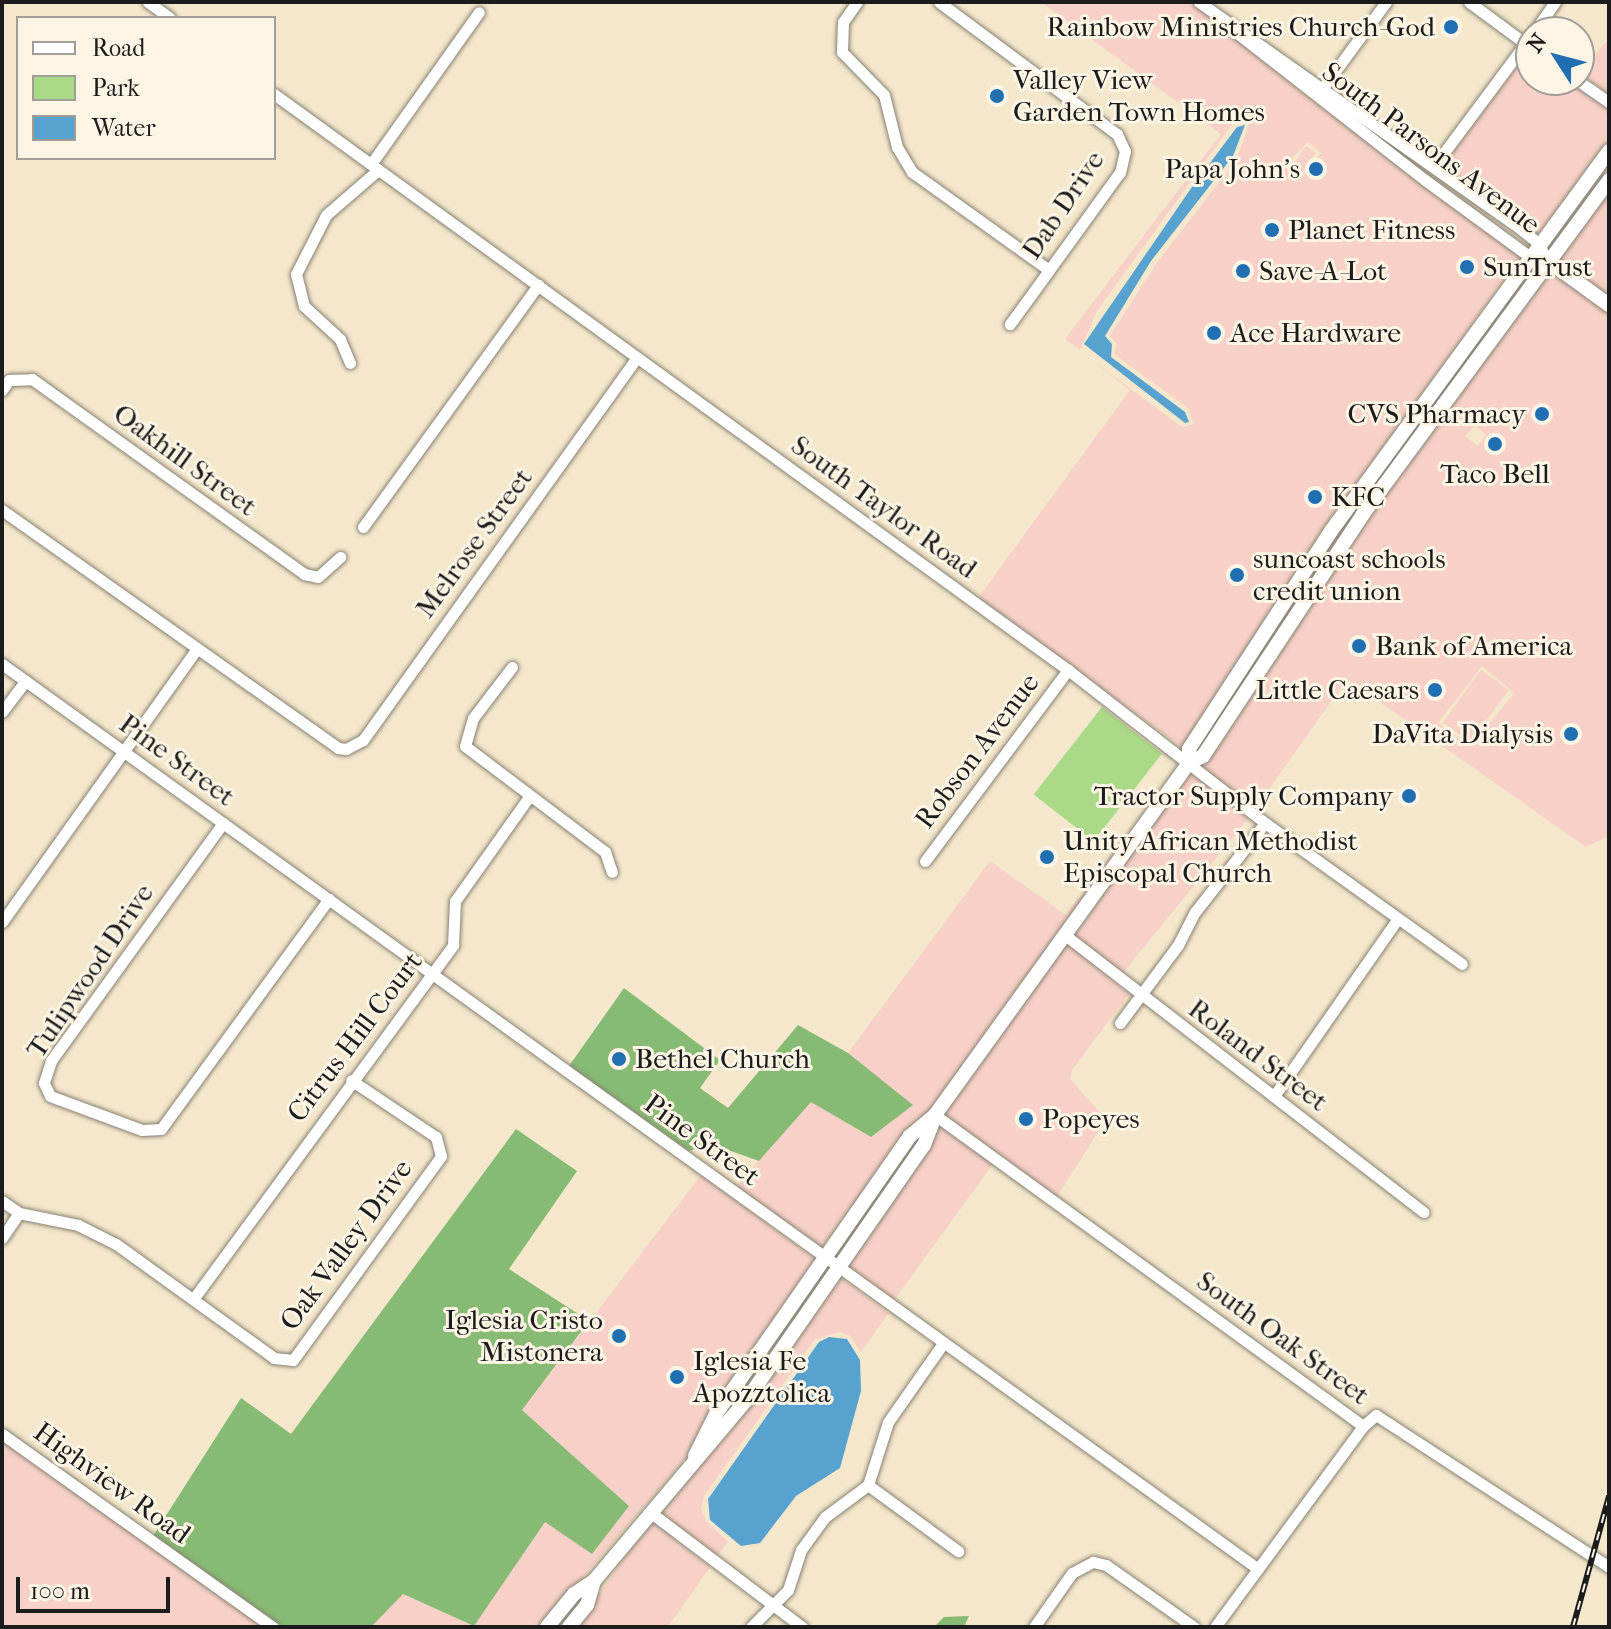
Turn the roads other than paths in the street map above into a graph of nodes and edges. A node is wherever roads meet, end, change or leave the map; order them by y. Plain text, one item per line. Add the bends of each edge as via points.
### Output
1 (148, 2) edge
2 (857, 2) edge
3 (939, 2) edge
4 (1199, 2) edge
5 (1386, 2) edge
6 (1469, 2) edge
7 (1216, 7) edge
8 (479, 12) dead end
9 (167, 16) edge
10 (1515, 31) edge
11 (1515, 60) edge
12 (1320, 92) junction
13 (276, 95) edge
14 (1609, 151) edge
15 (1434, 166) junction
16 (374, 167) junction
17 (1609, 180) edge
18 (1534, 249) junction
19 (1547, 260) junction
20 (1049, 270) junction
21 (538, 285) junction
22 (1609, 305) edge
23 (1010, 324) dead end
24 (636, 358) junction
25 (350, 363) dead end
26 (2, 390) edge
27 (2, 510) edge
28 (363, 527) dead end
29 (340, 557) dead end
30 (197, 649) junction
31 (2, 664) edge
32 (512, 667) dead end
33 (1068, 670) junction
34 (25, 681) junction
35 (2, 712) edge
36 (125, 751) junction
37 (1189, 763) junction
38 (529, 797) junction
39 (223, 823) junction
40 (1265, 823) junction
41 (925, 861) dead end
42 (612, 872) dead end
43 (329, 899) junction
44 (1396, 921) junction
45 (2, 922) edge
46 (1065, 935) junction
47 (1462, 964) dead end
48 (430, 972) junction
49 (1140, 996) junction
50 (1120, 1023) dead end
51 (351, 1080) junction
52 (1274, 1096) junction
53 (935, 1115) junction
54 (2, 1201) edge
55 (1424, 1212) dead end
56 (19, 1213) junction
57 (2, 1238) edge
58 (823, 1258) junction
59 (836, 1268) junction
60 (194, 1298) junction
61 (942, 1345) junction
62 (1363, 1426) junction
63 (2, 1434) edge
64 (695, 1456) junction
65 (868, 1485) junction
66 (650, 1512) junction
67 (958, 1551) dead end
68 (1609, 1567) edge
69 (1258, 1569) junction
70 (594, 1581) junction
71 (775, 1608) junction
72 (273, 1627) edge
73 (547, 1627) edge
74 (569, 1627) edge
75 (751, 1627) edge
76 (802, 1627) edge
77 (1034, 1627) edge
78 (1194, 1627) edge
79 (1215, 1627) edge

1 - 9 street
2 - 20 street via 843,22 842,52 884,95 897,147 912,172
3 - 20 street, Dab Drive via 1117,134 1125,151 1120,172
4 - 7 street, South Parsons Avenue
5 - 12 street
6 - 10 street
7 - 12 street, South Parsons Avenue
8 - 16 street
11 - 15 street
12 - 15 street, South Parsons Avenue
12 - 18 street, South Parsons Avenue
13 - 16 street, South Taylor Road
14 - 18 main road
15 - 18 street, South Parsons Avenue
16 - 21 street, South Taylor Road
16 - 25 street via 326,215 296,274 304,306 340,339
17 - 19 main road
18 - 19 street, South Parsons Avenue
18 - 37 main road via 1262,632 1189,749
19 - 22 main road, South Parsons Avenue
19 - 37 main road via 1335,554 1203,756
20 - 23 street, Dab Drive
21 - 24 street, South Taylor Road
21 - 28 street
24 - 30 street, Melrose Street via 363,740 338,748
24 - 33 street, South Taylor Road
26 - 29 street, Oakhill Street via 9,380 32,379 304,574 318,577
27 - 30 street
30 - 36 street
31 - 34 street, Pine Street
32 - 38 street via 473,718 465,746
33 - 37 street, South Taylor Road
33 - 41 street, Robson Avenue
34 - 35 street
34 - 36 street, Pine Street
36 - 39 street, Pine Street
36 - 45 street
37 - 40 street, South Taylor Road
37 - 46 main road
38 - 42 street via 605,852
38 - 48 street, Citrus Hill Court via 455,901 453,945
39 - 43 street, Pine Street
39 - 43 street, Tulipwood Drive via 51,1061 44,1083 50,1096 142,1130 161,1129
40 - 44 street, South Taylor Road
40 - 49 street via 1195,912
43 - 48 street, Pine Street
44 - 47 street, South Taylor Road
44 - 52 street
46 - 49 street, Roland Street
46 - 53 main road
48 - 51 street, Citrus Hill Court
48 - 58 street, Pine Street
49 - 50 street
49 - 52 street, Roland Street
51 - 60 street, Citrus Hill Court
51 - 60 street, Oak Valley Drive via 436,1137 441,1156 293,1360 274,1358
52 - 55 street, Roland Street
53 - 58 main road via 910,1136
53 - 59 main road via 924,1145
53 - 62 street, South Oak Street
54 - 56 street, Oak Valley Drive
56 - 57 street
56 - 60 street, Oak Valley Drive via 78,1225 116,1244
58 - 59 street, Pine Street
58 - 64 main road via 716,1414
59 - 61 street, Pine Street
59 - 64 main road via 728,1426
61 - 65 street via 888,1422
61 - 69 street, Pine Street
62 - 68 street, South Oak Street via 1376,1415 1386,1417
62 - 69 street
63 - 72 street, Highview Road
64 - 66 main road
65 - 67 street
65 - 71 street via 825,1517 801,1550 788,1590
66 - 70 main road
66 - 71 street
69 - 79 street
70 - 73 main road via 574,1594
70 - 74 main road via 587,1605
71 - 75 street
71 - 76 street
77 - 78 street via 1072,1573 1093,1562 1106,1565

